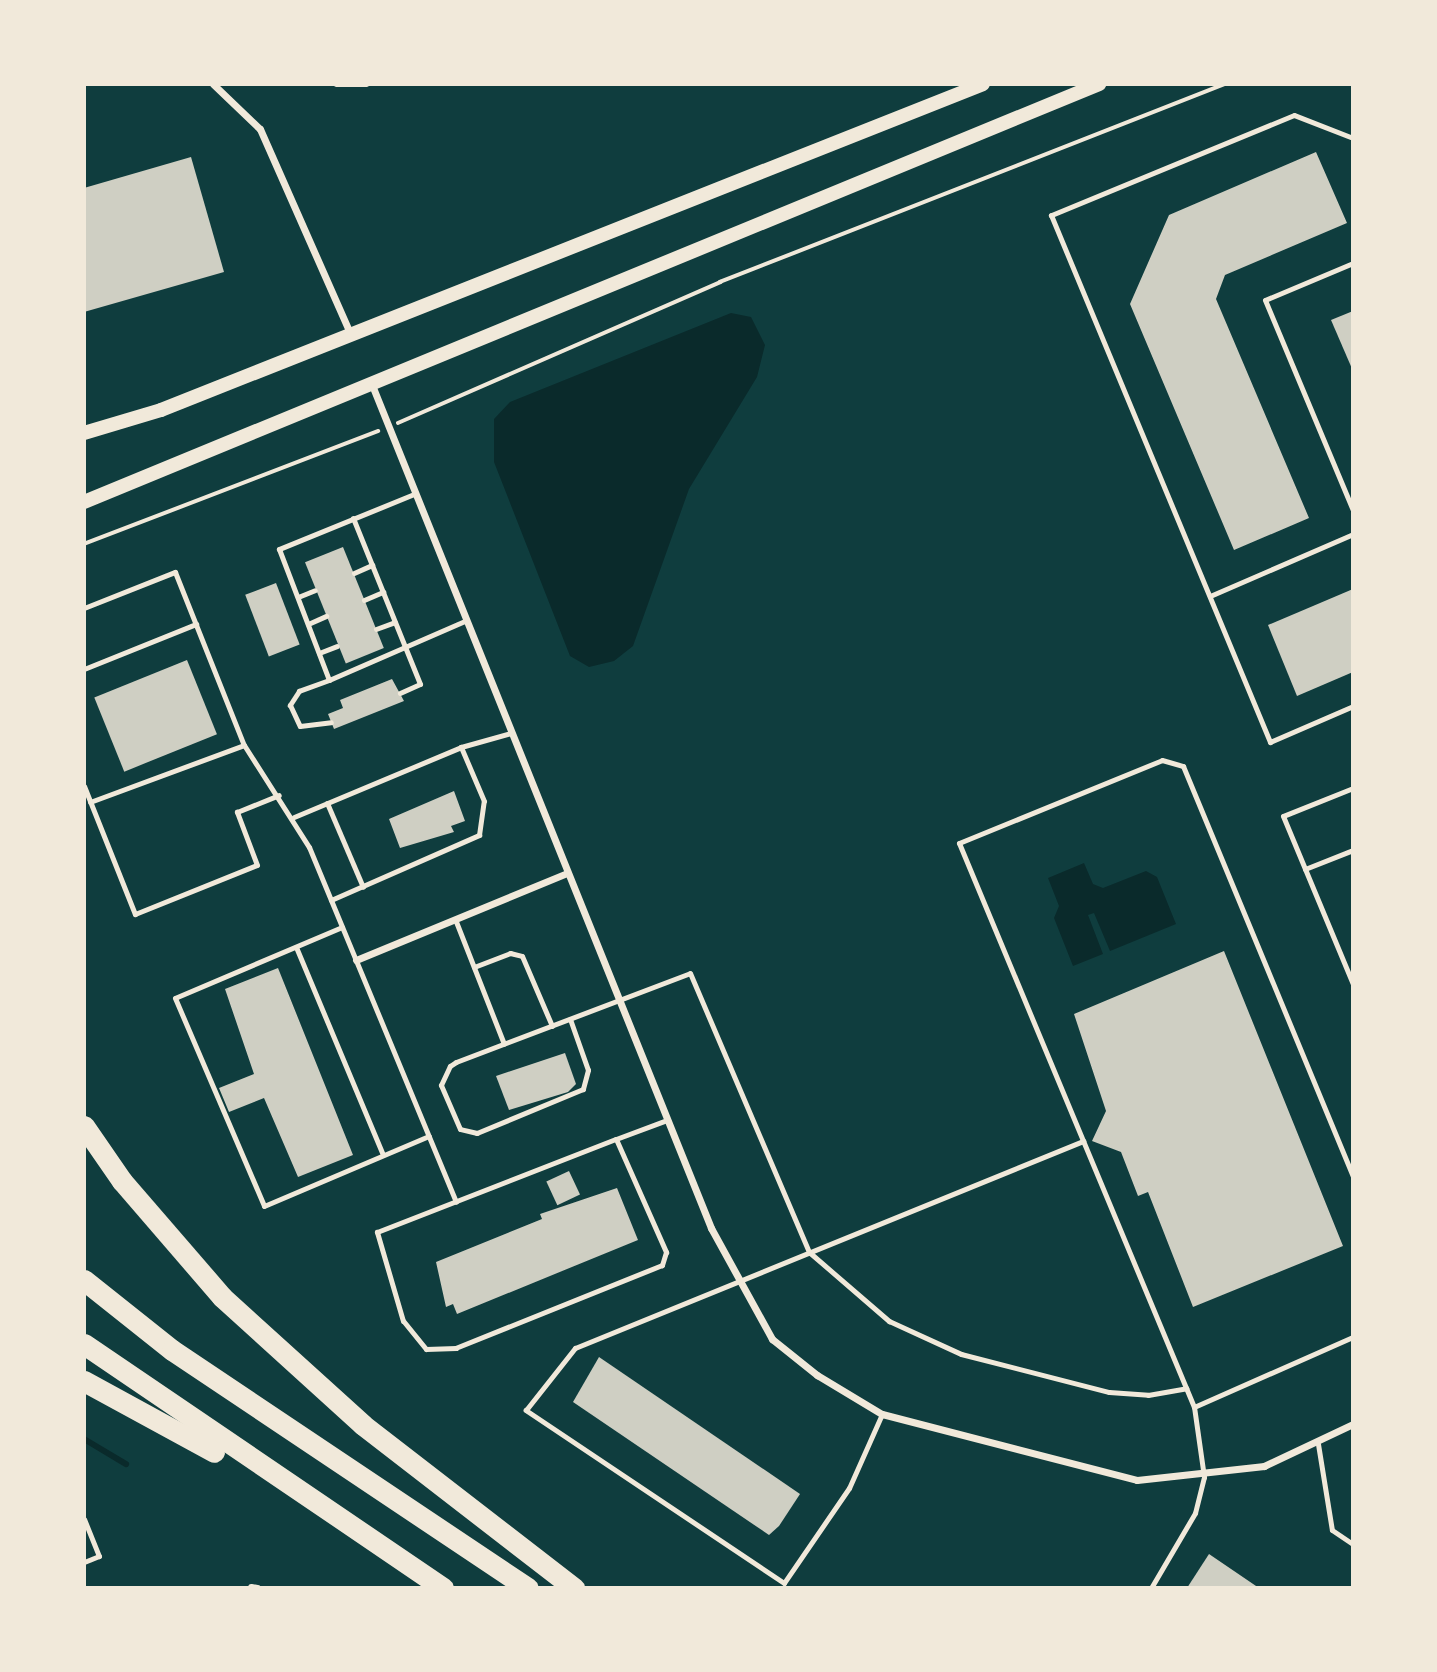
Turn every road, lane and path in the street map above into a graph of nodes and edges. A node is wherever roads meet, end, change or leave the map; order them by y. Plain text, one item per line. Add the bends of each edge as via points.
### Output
1 (213, 84) edge
2 (335, 84) edge
3 (366, 84) edge
4 (983, 84) edge
5 (1099, 84) edge
6 (1225, 84) edge
7 (967, 88) edge
8 (1353, 138) edge
9 (1353, 263) edge
10 (349, 331) junction
11 (372, 385) junction
12 (388, 427) junction
13 (84, 433) edge
14 (414, 494) junction
15 (84, 502) edge
16 (1353, 510) edge
17 (353, 518) junction
18 (1353, 534) edge
19 (84, 544) edge
20 (372, 565) junction
21 (354, 573) dead end
22 (315, 590) dead end
23 (383, 592) junction
24 (298, 597) junction
25 (1210, 597) junction
26 (364, 600) dead end
27 (84, 608) edge
28 (326, 616) dead end
29 (466, 621) junction
30 (395, 622) junction
31 (195, 624) junction
32 (308, 624) junction
33 (376, 629) dead end
34 (337, 646) dead end
35 (406, 650) junction
36 (319, 653) junction
37 (84, 669) edge
38 (330, 680) junction
39 (400, 693) dead end
40 (1353, 706) edge
41 (331, 722) dead end
42 (511, 733) junction
43 (244, 745) junction
44 (461, 747) junction
45 (84, 786) edge
46 (1353, 788) edge
47 (279, 795) junction
48 (90, 802) junction
49 (327, 803) junction
50 (294, 817) junction
51 (1353, 850) edge
52 (1305, 869) junction
53 (568, 873) junction
54 (363, 887) junction
55 (331, 900) junction
56 (455, 919) junction
57 (342, 927) junction
58 (296, 947) junction
59 (356, 960) junction
60 (474, 967) junction
61 (1353, 984) edge
62 (619, 1001) junction
63 (570, 1019) junction
64 (552, 1026) junction
65 (504, 1044) junction
66 (667, 1120) junction
67 (84, 1126) edge
68 (429, 1136) junction
69 (616, 1139) junction
70 (1083, 1141) junction
71 (383, 1155) junction
72 (1353, 1176) edge
73 (456, 1202) junction
74 (809, 1252) junction
75 (84, 1280) edge
76 (736, 1282) junction
77 (1353, 1337) edge
78 (84, 1344) edge
79 (84, 1381) edge
80 (1185, 1388) junction
81 (1194, 1407) junction
82 (882, 1414) junction
83 (1353, 1423) edge
84 (1318, 1444) junction
85 (1204, 1476) junction
86 (84, 1519) edge
87 (1353, 1544) edge
88 (84, 1562) edge
89 (251, 1587) edge
90 (257, 1588) edge
91 (432, 1588) edge
92 (443, 1588) edge
93 (528, 1588) edge
94 (574, 1588) edge
95 (1151, 1588) edge

1 - 10 street via 260,129
2 - 3 lane
4 - 7 main road
5 - 11 main road
6 - 12 path via 720,282
7 - 10 main road
8 - 25 lane via 1294,115 1051,215
9 - 16 lane via 1265,300
10 - 13 main road via 161,410
11 - 12 street
11 - 15 main road
12 - 14 street
12 - 19 path
14 - 17 lane
14 - 29 street
17 - 20 lane
17 - 24 lane via 279,549
18 - 25 lane
20 - 21 lane
20 - 23 lane
22 - 24 lane
23 - 26 lane
23 - 30 lane
24 - 32 lane
25 - 40 lane via 1270,742
27 - 31 lane via 175,572
28 - 32 lane
29 - 35 lane
29 - 42 street
30 - 33 lane
30 - 35 lane
31 - 37 lane
31 - 43 lane
32 - 36 lane
34 - 36 lane
35 - 38 lane
35 - 39 lane via 420,684
36 - 38 lane
38 - 41 lane via 299,691 289,705 300,726
42 - 44 lane
42 - 53 street
43 - 47 lane
43 - 48 lane
44 - 49 lane
44 - 54 lane via 484,802 479,835
45 - 48 lane
46 - 52 lane via 1283,816
47 - 48 lane via 237,812 257,864 135,914
47 - 50 lane
49 - 50 lane
49 - 54 lane
50 - 55 lane
51 - 52 lane
52 - 61 lane
53 - 56 street
53 - 62 street
54 - 55 lane
55 - 57 lane
56 - 59 street
56 - 60 lane
57 - 58 lane
57 - 59 lane
58 - 71 lane
58 - 71 lane via 176,998 181,1010 264,1206
59 - 68 lane
60 - 64 lane via 510,953 522,956
60 - 65 lane
62 - 63 lane
62 - 66 street
62 - 74 lane via 690,973
63 - 64 lane
63 - 65 lane via 589,1070 583,1089 477,1133 465,1132 443,1093 444,1071
64 - 65 lane
66 - 69 lane
66 - 76 street
67 - 94 highway via 122,1181 222,1297 363,1425
68 - 71 lane
68 - 73 lane
69 - 73 lane
69 - 73 lane via 666,1252 662,1265 456,1348 426,1349 403,1321 376,1238
70 - 72 lane via 959,843 1169,759 1188,772
70 - 74 lane
70 - 80 lane
74 - 76 lane
74 - 80 lane via 889,1321 961,1354 1110,1392 1148,1395
75 - 93 highway via 172,1350
76 - 82 street via 772,1339 817,1375
76 - 82 lane via 575,1348 526,1410 784,1583 849,1488
77 - 81 lane
78 - 92 highway
79 - 91 highway via 230,1460
80 - 81 lane
81 - 85 lane
82 - 85 street via 1137,1480
83 - 84 street
84 - 85 street via 1264,1466
84 - 87 lane via 1332,1530
85 - 95 lane via 1195,1513
86 - 88 lane via 99,1556
89 - 90 street

